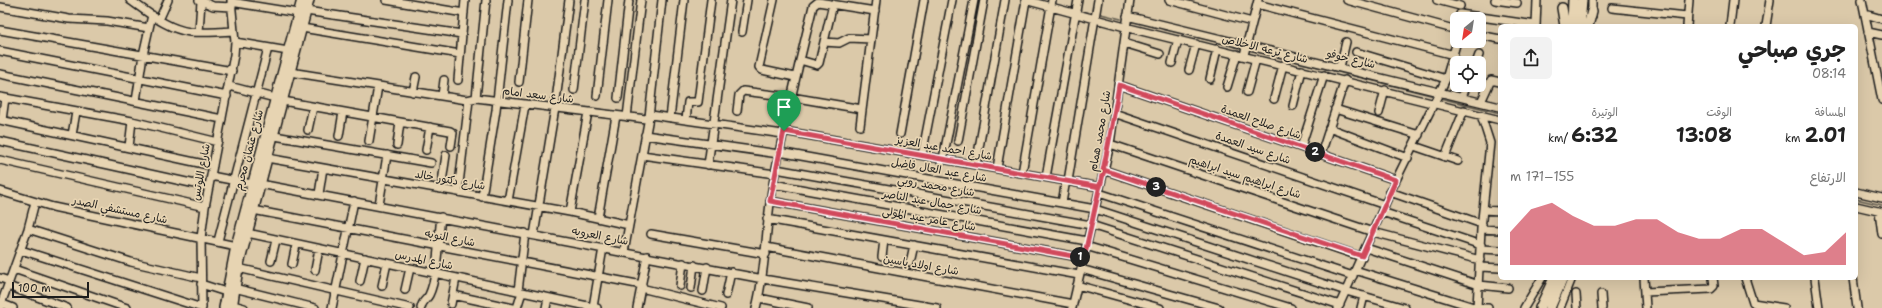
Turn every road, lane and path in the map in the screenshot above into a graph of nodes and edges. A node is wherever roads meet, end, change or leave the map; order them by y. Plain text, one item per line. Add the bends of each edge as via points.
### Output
1 (130, 0) edge
2 (168, 0) edge
3 (302, 0) edge
4 (309, 0) edge
5 (386, 0) edge
6 (465, 0) edge
7 (486, 0) edge
8 (508, 0) edge
9 (528, 0) edge
10 (568, 0) edge
11 (585, 0) edge
12 (608, 0) edge
13 (629, 0) edge
14 (640, 0) edge
15 (662, 0) edge
16 (684, 0) edge
17 (711, 0) edge
18 (731, 0) edge
19 (747, 0) edge
20 (774, 0) edge
21 (876, 0) edge
22 (924, 0) edge
23 (952, 0) edge
24 (974, 0) edge
25 (984, 0) edge
26 (1005, 0) edge
27 (1026, 0) edge
28 (1078, 0) edge
29 (1098, 0) edge
30 (1130, 0) edge
31 (1170, 0) edge
32 (1347, 0) edge
33 (1437, 0) edge
34 (1495, 0) edge
35 (1538, 0) edge
36 (1573, 0) edge
37 (1582, 0) edge
38 (1592, 0) edge
39 (1689, 0) edge
40 (1733, 0) edge
41 (1770, 0) edge
42 (1862, 0) edge
43 (200, 1) edge
44 (817, 1) edge
45 (1256, 2) edge
46 (232, 3) edge
47 (1051, 3) edge
48 (1460, 3) edge
49 (1517, 3) dead end
50 (833, 4) junction
51 (1562, 4) edge
52 (0, 7) edge
53 (1612, 8) dead end
54 (875, 11) junction
55 (1592, 11) junction
56 (302, 12) junction
57 (464, 13) junction
58 (1076, 13) junction
59 (1865, 14) junction
60 (152, 15) junction
61 (1127, 16) junction
62 (1687, 16) junction
63 (1095, 18) junction
64 (1486, 19) edge
65 (1882, 19) edge
66 (159, 20) junction
67 (1252, 22) junction
68 (1521, 24) edge
69 (1536, 24) edge
70 (1561, 24) edge
71 (1565, 24) edge
72 (1572, 24) edge
73 (1580, 24) edge
74 (1589, 24) edge
75 (1592, 24) edge
76 (1687, 24) edge
77 (1730, 24) edge
78 (1766, 24) edge
79 (1125, 27) junction
80 (149, 28) junction
81 (302, 28) junction
82 (1450, 28) edge
83 (0, 30) edge
84 (234, 31) junction
85 (199, 32) junction
86 (742, 32) dead end
87 (1868, 32) junction
88 (462, 34) junction
89 (1882, 35) edge
90 (1486, 36) edge
91 (871, 39) junction
92 (1498, 39) edge
93 (1178, 40) junction
94 (235, 42) junction
95 (824, 42) junction
96 (1346, 42) dead end
97 (1124, 44) junction
98 (1196, 44) junction
99 (1247, 44) junction
100 (268, 48) junction
101 (1456, 48) edge
102 (1217, 49) junction
103 (0, 51) edge
104 (288, 51) junction
105 (1356, 52) dead end
106 (460, 54) junction
107 (1160, 54) dead end
108 (143, 55) junction
109 (1240, 55) junction
110 (1454, 55) junction
111 (1256, 59) junction
112 (800, 60) junction
113 (1172, 63) dead end
114 (1283, 65) junction
115 (1340, 67) junction
116 (1189, 70) dead end
117 (1302, 70) junction
118 (232, 71) junction
119 (290, 72) junction
120 (0, 74) edge
121 (1324, 75) junction
122 (416, 76) dead end
123 (796, 77) junction
124 (139, 78) junction
125 (1210, 79) dead end
126 (1446, 79) junction
127 (444, 80) dead end
128 (458, 80) dead end
129 (1344, 80) junction
130 (519, 82) dead end
131 (1498, 82) edge
132 (1119, 85) junction
133 (229, 86) junction
134 (378, 86) junction
135 (1228, 88) dead end
136 (574, 90) dead end
137 (1385, 90) junction
138 (413, 92) junction
139 (1247, 92) dead end
140 (1440, 92) junction
141 (1464, 92) edge
142 (256, 93) junction
143 (227, 96) junction
144 (442, 96) junction
145 (597, 96) dead end
146 (791, 97) junction
147 (3, 98) edge
148 (618, 98) dead end
149 (1462, 98) junction
150 (473, 99) junction
151 (1274, 99) dead end
152 (279, 100) junction
153 (1882, 100) edge
154 (136, 101) junction
155 (497, 101) junction
156 (1481, 102) junction
157 (1435, 103) junction
158 (525, 105) junction
159 (1293, 106) dead end
160 (1498, 106) edge
161 (313, 107) junction
162 (555, 108) junction
163 (862, 109) junction
164 (1335, 109) junction
165 (1464, 110) junction
166 (738, 111) dead end
167 (76, 112) junction
168 (343, 112) junction
169 (588, 112) junction
170 (1114, 113) junction
171 (1379, 113) dead end
172 (1481, 115) junction
173 (616, 116) junction
174 (373, 117) junction
175 (627, 117) junction
176 (649, 117) junction
177 (670, 118) junction
178 (222, 119) junction
179 (1498, 119) edge
180 (1, 120) edge
181 (686, 120) junction
182 (132, 122) junction
183 (400, 122) junction
184 (715, 124) junction
185 (860, 126) dead end
186 (430, 128) junction
187 (1329, 128) junction
188 (308, 130) dead end
189 (784, 132) junction
190 (900, 134) dead end
191 (72, 135) junction
192 (269, 135) junction
193 (645, 135) junction
194 (1419, 135) junction
195 (339, 136) dead end
196 (0, 141) edge
197 (369, 141) dead end
198 (958, 141) dead end
199 (218, 142) junction
200 (711, 144) junction
201 (1110, 144) junction
202 (397, 146) dead end
203 (451, 146) dead end
204 (1414, 146) junction
205 (129, 147) junction
206 (1301, 147) junction
207 (426, 150) dead end
208 (779, 153) junction
209 (1321, 154) junction
210 (387, 155) junction
211 (446, 155) dead end
212 (642, 155) junction
213 (922, 155) junction
214 (1445, 156) junction
215 (267, 158) junction
216 (1408, 158) junction
217 (943, 159) junction
218 (0, 160) edge
219 (1458, 161) dead end
220 (430, 162) dead end
221 (708, 165) junction
222 (976, 165) junction
223 (213, 166) junction
224 (323, 168) junction
225 (998, 168) junction
226 (1104, 170) junction
227 (776, 172) junction
228 (1022, 173) junction
229 (211, 176) junction
230 (1046, 177) junction
231 (383, 179) junction
232 (1396, 180) junction
233 (234, 181) junction
234 (1067, 181) junction
235 (256, 184) junction
236 (773, 184) junction
237 (209, 187) junction
238 (441, 189) junction
239 (1100, 190) junction
240 (0, 191) edge
241 (458, 192) junction
242 (1390, 192) junction
243 (1858, 192) edge
244 (318, 194) junction
245 (482, 197) junction
246 (1882, 198) edge
247 (354, 201) junction
248 (770, 201) junction
249 (35, 202) junction
250 (508, 202) junction
251 (1062, 203) junction
252 (380, 205) junction
253 (1385, 205) junction
254 (1858, 206) edge
255 (205, 207) junction
256 (540, 207) junction
257 (1095, 209) junction
258 (253, 210) junction
259 (1483, 210) junction
260 (1498, 211) edge
261 (570, 212) junction
262 (1382, 212) junction
263 (1880, 212) edge
264 (441, 217) junction
265 (598, 218) junction
266 (768, 219) junction
267 (629, 225) junction
268 (1091, 225) junction
269 (1481, 226) junction
270 (28, 229) junction
271 (349, 229) junction
272 (1498, 230) edge
273 (1373, 232) junction
274 (247, 233) junction
275 (525, 233) junction
276 (651, 234) dead end
277 (1882, 234) edge
278 (534, 235) junction
279 (201, 238) junction
280 (276, 240) junction
281 (884, 240) junction
282 (218, 241) junction
283 (1087, 243) junction
284 (296, 245) junction
285 (914, 245) junction
286 (236, 246) junction
287 (437, 247) junction
288 (1481, 247) junction
289 (603, 248) junction
290 (1366, 248) junction
291 (21, 250) junction
292 (319, 250) junction
293 (1498, 250) edge
294 (766, 251) junction
295 (624, 252) junction
296 (343, 254) junction
297 (647, 256) junction
298 (1362, 256) junction
299 (882, 257) dead end
300 (365, 258) junction
301 (1084, 258) junction
302 (271, 260) dead end
303 (387, 263) junction
304 (521, 263) junction
305 (683, 263) junction
306 (910, 263) dead end
307 (292, 264) dead end
308 (1480, 264) junction
309 (694, 265) junction
310 (238, 268) junction
311 (410, 268) junction
312 (707, 268) junction
313 (1498, 268) edge
314 (14, 269) junction
315 (315, 270) dead end
316 (731, 272) junction
317 (1080, 272) junction
318 (434, 273) junction
319 (1354, 273) junction
320 (598, 277) junction
321 (0, 278) edge
322 (456, 278) junction
323 (763, 279) junction
324 (1541, 280) edge
325 (1553, 280) edge
326 (1562, 280) edge
327 (1571, 280) edge
328 (1644, 280) edge
329 (1712, 280) edge
330 (1746, 280) edge
331 (1815, 280) edge
332 (1853, 280) edge
333 (201, 281) junction
334 (360, 281) dead end
335 (8, 284) junction
336 (1077, 285) junction
337 (1479, 285) junction
338 (382, 286) dead end
339 (642, 286) junction
340 (680, 286) dead end
341 (691, 288) dead end
342 (1508, 288) dead end
343 (230, 290) junction
344 (405, 290) dead end
345 (335, 291) junction
346 (703, 291) dead end
347 (1346, 291) junction
348 (520, 292) junction
349 (1645, 292) junction
350 (1576, 294) dead end
351 (1601, 294) dead end
352 (453, 295) junction
353 (726, 296) dead end
354 (1364, 296) junction
355 (548, 298) junction
356 (759, 298) junction
357 (451, 304) dead end
358 (0, 305) edge
359 (1380, 305) edge
360 (1752, 305) edge
361 (573, 306) edge
362 (1072, 306) edge
363 (1339, 306) edge
364 (230, 307) edge
365 (1400, 307) edge
366 (13, 308) edge
367 (67, 308) edge
368 (127, 308) edge
369 (202, 308) edge
370 (244, 308) edge
371 (315, 308) edge
372 (332, 308) edge
373 (410, 308) edge
374 (421, 308) edge
375 (513, 308) edge
376 (517, 308) edge
377 (546, 308) edge
378 (595, 308) edge
379 (637, 308) edge
380 (721, 308) edge
381 (756, 308) edge
382 (808, 308) edge
383 (937, 308) edge
384 (1160, 308) edge
385 (1219, 308) edge
386 (1291, 308) edge
387 (1361, 308) edge
388 (1477, 308) edge
389 (1488, 308) edge
390 (1524, 308) edge
391 (1540, 308) edge
392 (1550, 308) edge
393 (1560, 308) edge
394 (1577, 308) edge
395 (1602, 308) edge
396 (1646, 308) edge
397 (1784, 308) edge
398 (1819, 308) edge
399 (1857, 308) edge

1 - 60 street
2 - 66 street
3 - 56 main road, شارع عثمان محرم
4 - 56 main road, شارع عثمان محرم
5 - 57 street
6 - 57 street
7 - 150 street
8 - 155 street
9 - 130 street
10 - 162 street
11 - 136 street
12 - 145 street
13 - 148 street
14 - 175 street
15 - 176 street
16 - 177 street
17 - 181 street via 698,102 688,102
18 - 184 street
19 - 86 street
20 - 123 street via 759,67 762,70
21 - 54 street
22 - 190 street
23 - 213 street
24 - 217 street
25 - 198 street
26 - 222 street
27 - 47 street, شارع ترعه الاخلاص
27 - 225 street
28 - 58 street
29 - 63 street
30 - 61 street, شارع محمد همام
31 - 67 street
32 - 82 street
33 - 48 street
34 - 49 street
35 - 69 street
36 - 72 main road
37 - 73 main road
38 - 55 street
39 - 62 street
40 - 77 street
41 - 78 street
42 - 59 street
43 - 46 street via 213,6
43 - 85 street
44 - 50 street
44 - 112 street via 813,6
45 - 67 street
45 - 110 street
46 - 56 street
46 - 84 street, شارع اللوتس
47 - 58 street, شارع ترعه الاخلاص
47 - 228 street
50 - 54 street
50 - 95 street
51 - 70 street
51 - 71 main road
52 - 80 street via 69,19 107,21
53 - 62 street
54 - 91 street
55 - 74 main road
55 - 75 street
56 - 81 main road, شارع عثمان محرم
56 - 88 street
56 - 104 main road, شارع عثمان محرم
57 - 88 street
58 - 63 street, شارع ترعه الاخلاص
58 - 230 street
59 - 65 street
59 - 87 street
60 - 66 street
60 - 80 street
61 - 79 street, شارع محمد همام
61 - 99 street, شارع خوفو
62 - 76 street
63 - 79 street, شارع ترعه الاخلاص
63 - 234 street
64 - 68 street
66 - 85 street via 178,29
67 - 99 street
79 - 93 street, شارع ترعه الاخلاص
79 - 97 street, شارع محمد همام
80 - 108 street
81 - 106 street
81 - 119 main road, شارع عثمان محرم
83 - 108 street
84 - 85 street
84 - 94 street, شارع اللوتس
87 - 89 street
87 - 153 street
88 - 106 street
90 - 92 street
91 - 95 street via 849,38 839,43
91 - 163 street
93 - 98 street, شارع ترعه الاخلاص
93 - 113 street
94 - 100 street
94 - 118 street, شارع اللوتس
95 - 112 street via 818,64
96 - 115 street
97 - 107 street
97 - 132 street, شارع محمد همام
98 - 102 street, شارع ترعه الاخلاص
98 - 116 street
99 - 109 street
99 - 115 street, شارع خوفو
100 - 104 street
100 - 142 street
101 - 110 street
102 - 109 street, شارع ترعه الاخلاص
102 - 125 street
103 - 124 street
104 - 152 main road, شارع عثمان محرم
105 - 126 street
106 - 128 street
108 - 118 street
108 - 124 street
109 - 111 street, شارع ترعه الاخلاص
109 - 135 street
110 - 126 street
111 - 114 street, شارع ترعه الاخلاص
111 - 139 street
112 - 123 street
114 - 117 street, شارع ترعه الاخلاص
114 - 151 street
115 - 140 street, شارع خوفو
117 - 121 street, شارع ترعه الاخلاص
117 - 159 street
118 - 133 street, شارع اللوتس
119 - 134 street, شارع سعد امام
119 - 152 main road, شارع عثمان محرم
120 - 154 street
121 - 129 street, شارع ترعه الاخلاص
121 - 206 street
122 - 138 street
123 - 146 street
124 - 143 street
124 - 154 street
126 - 140 street
127 - 144 street
129 - 137 street, شارع ترعه الاخلاص
129 - 164 street
131 - 156 street via 1490,80
132 - 170 street, شارع محمد همام
132 - 206 street, شارع صلاح العمدة
133 - 142 street
133 - 143 street, شارع اللوتس
134 - 138 street, شارع سعد امام
134 - 174 street
137 - 157 street, شارع ترعه الاخلاص
137 - 171 street
138 - 144 street, شارع سعد امام
140 - 149 street, شارع خوفو
140 - 157 street
141 - 149 street
142 - 152 street
142 - 233 street
143 - 178 street, شارع اللوتس
144 - 150 street, شارع سعد امام
146 - 163 street
146 - 166 street via 742,92 739,95
146 - 189 street
147 - 167 street
147 - 180 street
149 - 156 street, شارع خوفو
150 - 155 street, شارع سعد امام
150 - 241 street
152 - 161 street
152 - 192 main road, شارع عثمان محرم
154 - 178 street
155 - 158 street, شارع سعد امام
155 - 245 street
156 - 160 street, شارع خوفو
157 - 165 street, شارع ترعه الاخلاص
157 - 194 street
158 - 162 street, شارع سعد امام
158 - 250 street
161 - 168 street
161 - 188 street
162 - 169 street, شارع سعد امام
162 - 256 street
163 - 185 street
164 - 187 street
164 - 194 street
165 - 172 street, شارع ترعه الاخلاص
165 - 214 street
167 - 182 street
167 - 191 street
168 - 174 street
168 - 195 street
169 - 173 street, شارع سعد امام
169 - 261 street
170 - 201 street, شارع محمد همام
170 - 253 street, شارع سيد العمدة
172 - 179 street, شارع ترعه الاخلاص
172 - 259 street via 1490,143
173 - 175 street, شارع سعد امام
173 - 265 street
174 - 183 street
174 - 197 street
175 - 176 street, شارع سعد امام
176 - 177 street, شارع سعد امام via 651,115
176 - 193 street
177 - 181 street, شارع سعد امام
178 - 199 street, شارع اللوتس
180 - 191 street
181 - 184 street, شارع سعد امام
182 - 199 street
182 - 205 street
183 - 186 street
183 - 202 street
184 - 189 street, شارع سعد امام
184 - 200 street
186 - 203 street via 452,132
186 - 207 street
187 - 209 street
187 - 216 street
189 - 208 street
189 - 213 street, شارع احمد عبد العزيز
191 - 205 street
192 - 210 street
192 - 215 main road, شارع عثمان محرم
192 - 235 main road, شارع عثمان محرم
193 - 200 street, شارع عبد العال فاضل
193 - 212 street
194 - 204 street
196 - 237 street
199 - 223 street, شارع اللوتس
200 - 208 street, شارع عبد العال فاضل
200 - 221 street
201 - 226 street, شارع محمد همام
201 - 273 street, شارع ابراهيم سيد ابراهيم
204 - 214 street
204 - 216 street
205 - 223 street
206 - 209 street, شارع صلاح العمدة
208 - 227 street
208 - 251 street, شارع عبد العال فاضل
209 - 232 street, شارع صلاح العمدة
210 - 220 street
210 - 231 street
211 - 238 street
212 - 221 street, شارع محمد روبي
212 - 267 street
213 - 217 street, شارع احمد عبد العزيز
214 - 219 street
215 - 224 street, شارع دكتور خالد
215 - 235 main road, شارع عثمان محرم
216 - 232 street
217 - 222 street, شارع احمد عبد العزيز
218 - 255 street
221 - 227 street, شارع محمد روبي
222 - 225 street, شارع احمد عبد العزيز
223 - 229 street, شارع اللوتس
224 - 231 street, شارع دكتور خالد
224 - 244 street
225 - 228 street, شارع احمد عبد العزيز
226 - 239 street, شارع محمد همام
226 - 298 street
227 - 236 street
227 - 268 street, شارع محمد روبي
228 - 230 street, شارع احمد عبد العزيز
229 - 233 street, شارع العروبه
229 - 237 street, شارع اللوتس
230 - 234 street, شارع احمد عبد العزيز
231 - 238 street, شارع دكتور خالد
231 - 252 street
232 - 242 street
233 - 235 street, شارع العروبه
233 - 282 street
234 - 239 street, شارع احمد عبد العزيز
234 - 251 street
235 - 244 street, شارع العروبه
235 - 258 main road, شارع عثمان محرم
235 - 286 main road, شارع عثمان محرم
236 - 248 street
236 - 283 street, شارع جمال عبد الناصر
237 - 255 street, شارع اللوتس
238 - 241 street, شارع دكتور خالد
239 - 257 street, شارع محمد همام
239 - 319 street, شارع احمد عبد العزيز
240 - 249 street, شارع مستشفي الصدر
241 - 245 street, شارع دكتور خالد
242 - 253 street
242 - 269 street
243 - 246 street
244 - 247 street, شارع العروبه
245 - 250 street, شارع دكتور خالد
247 - 252 street, شارع العروبه
247 - 271 street
248 - 266 street
248 - 301 street, شارع عامر عبد المولى
249 - 270 street
249 - 279 street, شارع مستشفي الصدر
250 - 256 street, شارع دكتور خالد
251 - 257 street, شارع عبد العال فاضل
252 - 264 street, شارع العروبه
253 - 262 street
254 - 263 street
255 - 279 street, شارع اللوتس
256 - 261 street, شارع دكتور خالد
256 - 278 street
257 - 268 street, شارع محمد همام
257 - 347 street, شارع عبد العال فاضل
258 - 271 street, شارع النوبه
258 - 274 main road, شارع عثمان محرم
259 - 260 street
259 - 269 street
261 - 265 street, شارع دكتور خالد
262 - 273 street
262 - 288 street
263 - 277 street
264 - 275 street, شارع العروبه
264 - 287 street
265 - 267 street, شارع دكتور خالد
266 - 281 street
266 - 294 street
267 - 295 street
268 - 283 street, شارع محمد همام
268 - 363 street, شارع محمد روبي
269 - 272 street
269 - 288 street
270 - 291 street
270 - 333 street
271 - 287 street, شارع النوبه
271 - 296 street
273 - 290 street
273 - 308 street, شارع ابراهيم سيد ابراهيم
274 - 280 street, شارع المدرس
274 - 310 main road, شارع عثمان محرم
275 - 278 street, شارع العروبه
275 - 304 street
276 - 294 street, شارع اولاد ياسين
278 - 289 street, شارع العروبه
279 - 282 street, شارع مستشفي الصدر
279 - 333 street, شارع اللوتس
280 - 284 street, شارع المدرس
280 - 302 street
281 - 285 street
281 - 299 street
282 - 286 street, شارع مستشفي الصدر
283 - 301 street, شارع محمد همام
283 - 386 street, شارع جمال عبد الناصر
284 - 292 street, شارع المدرس
284 - 307 street
285 - 306 street
285 - 317 street
286 - 343 main road, شارع عثمان محرم
287 - 304 street, شارع النوبه
287 - 318 street
288 - 293 street
288 - 308 street
289 - 295 street, شارع العروبه
289 - 320 street
290 - 298 street
290 - 337 street
291 - 314 street
291 - 369 street
292 - 296 street, شارع المدرس
292 - 315 street
294 - 323 street
294 - 362 street, شارع اولاد ياسين
295 - 297 street, شارع العروبه
296 - 300 street, شارع المدرس
296 - 345 street
297 - 305 street, شارع العروبه
297 - 339 street
298 - 319 street
300 - 303 street, شارع المدرس
300 - 334 street
301 - 317 street, شارع محمد همام
303 - 311 street, شارع المدرس
303 - 338 street
304 - 320 street, شارع النوبه
304 - 348 street
305 - 309 street, شارع العروبه
305 - 340 street
308 - 313 street, شارع ابراهيم سيد ابراهيم
308 - 337 street
309 - 312 street, شارع العروبه
309 - 341 street
310 - 343 main road, شارع عثمان محرم
310 - 345 street
311 - 318 street, شارع المدرس
311 - 344 street
312 - 316 street, شارع العروبه
312 - 346 street
314 - 335 street
314 - 368 street
316 - 323 street, شارع العروبه
316 - 353 street
317 - 336 street, شارع محمد همام
317 - 385 street
318 - 322 street, شارع المدرس
318 - 374 street via 429,296 423,300
319 - 347 street
319 - 388 street, شارع احمد عبد العزيز
320 - 339 street, شارع النوبه
320 - 378 street
321 - 335 street
322 - 348 street, شارع المدرس
322 - 352 street
323 - 356 street
323 - 383 street, شارع العروبه
324 - 390 street
325 - 391 main road
326 - 392 main road
327 - 393 street
328 - 349 street
329 - 349 street via 1714,286 1711,289
330 - 360 street
331 - 398 street
332 - 399 street
333 - 343 street
333 - 369 street, شارع اللوتس
335 - 358 street
335 - 367 street
336 - 362 street, شارع محمد همام
336 - 384 street
337 - 342 street
337 - 388 street
339 - 379 street
339 - 380 street, شارع النوبه
343 - 364 main road, شارع عثمان محرم
343 - 371 street
345 - 372 street
345 - 373 street
347 - 354 street, شارع عبد العال فاضل
347 - 363 street
348 - 355 street, شارع المدرس
348 - 376 street
349 - 396 street
350 - 394 street
351 - 395 street
352 - 357 street
352 - 375 street
354 - 359 street, شارع عبد العال فاضل
354 - 387 street
355 - 361 street, شارع المدرس
355 - 377 street
356 - 381 street
356 - 382 street
358 - 366 street
359 - 365 street, شارع عبد العال فاضل
360 - 397 street
361 - 378 street, شارع المدرس
364 - 370 street
388 - 389 street, شارع احمد عبد العزيز

